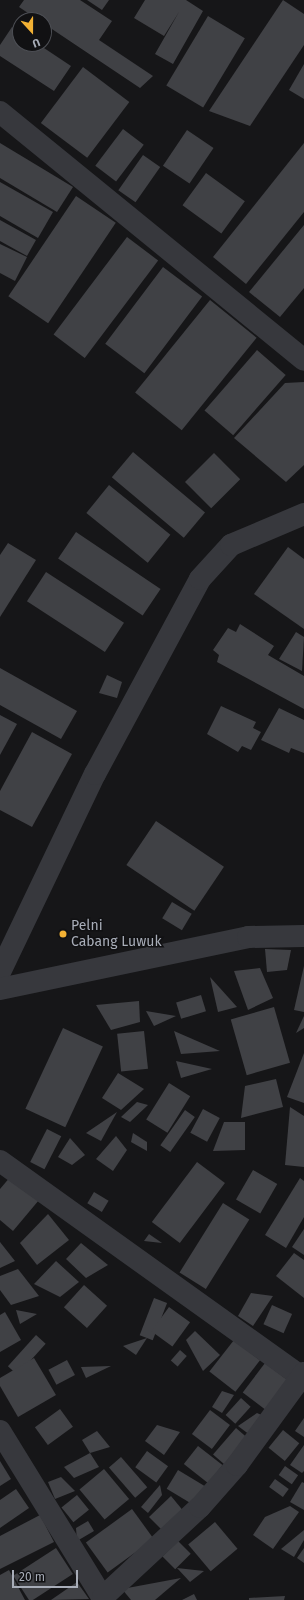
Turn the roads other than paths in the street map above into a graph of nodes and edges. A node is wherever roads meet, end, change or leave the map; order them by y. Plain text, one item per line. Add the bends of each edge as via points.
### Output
1 (0, 112) edge
2 (304, 360) edge
3 (304, 514) edge
4 (304, 936) edge
5 (0, 972) edge
6 (0, 989) edge
7 (0, 1161) edge
8 (303, 1376) edge
9 (0, 1431) edge
10 (104, 1599) edge

1 - 2 street
3 - 5 street via 232,545 200,579 95,774
4 - 6 street via 248,937
7 - 8 street
8 - 10 street via 237,1465 200,1507
9 - 10 street

